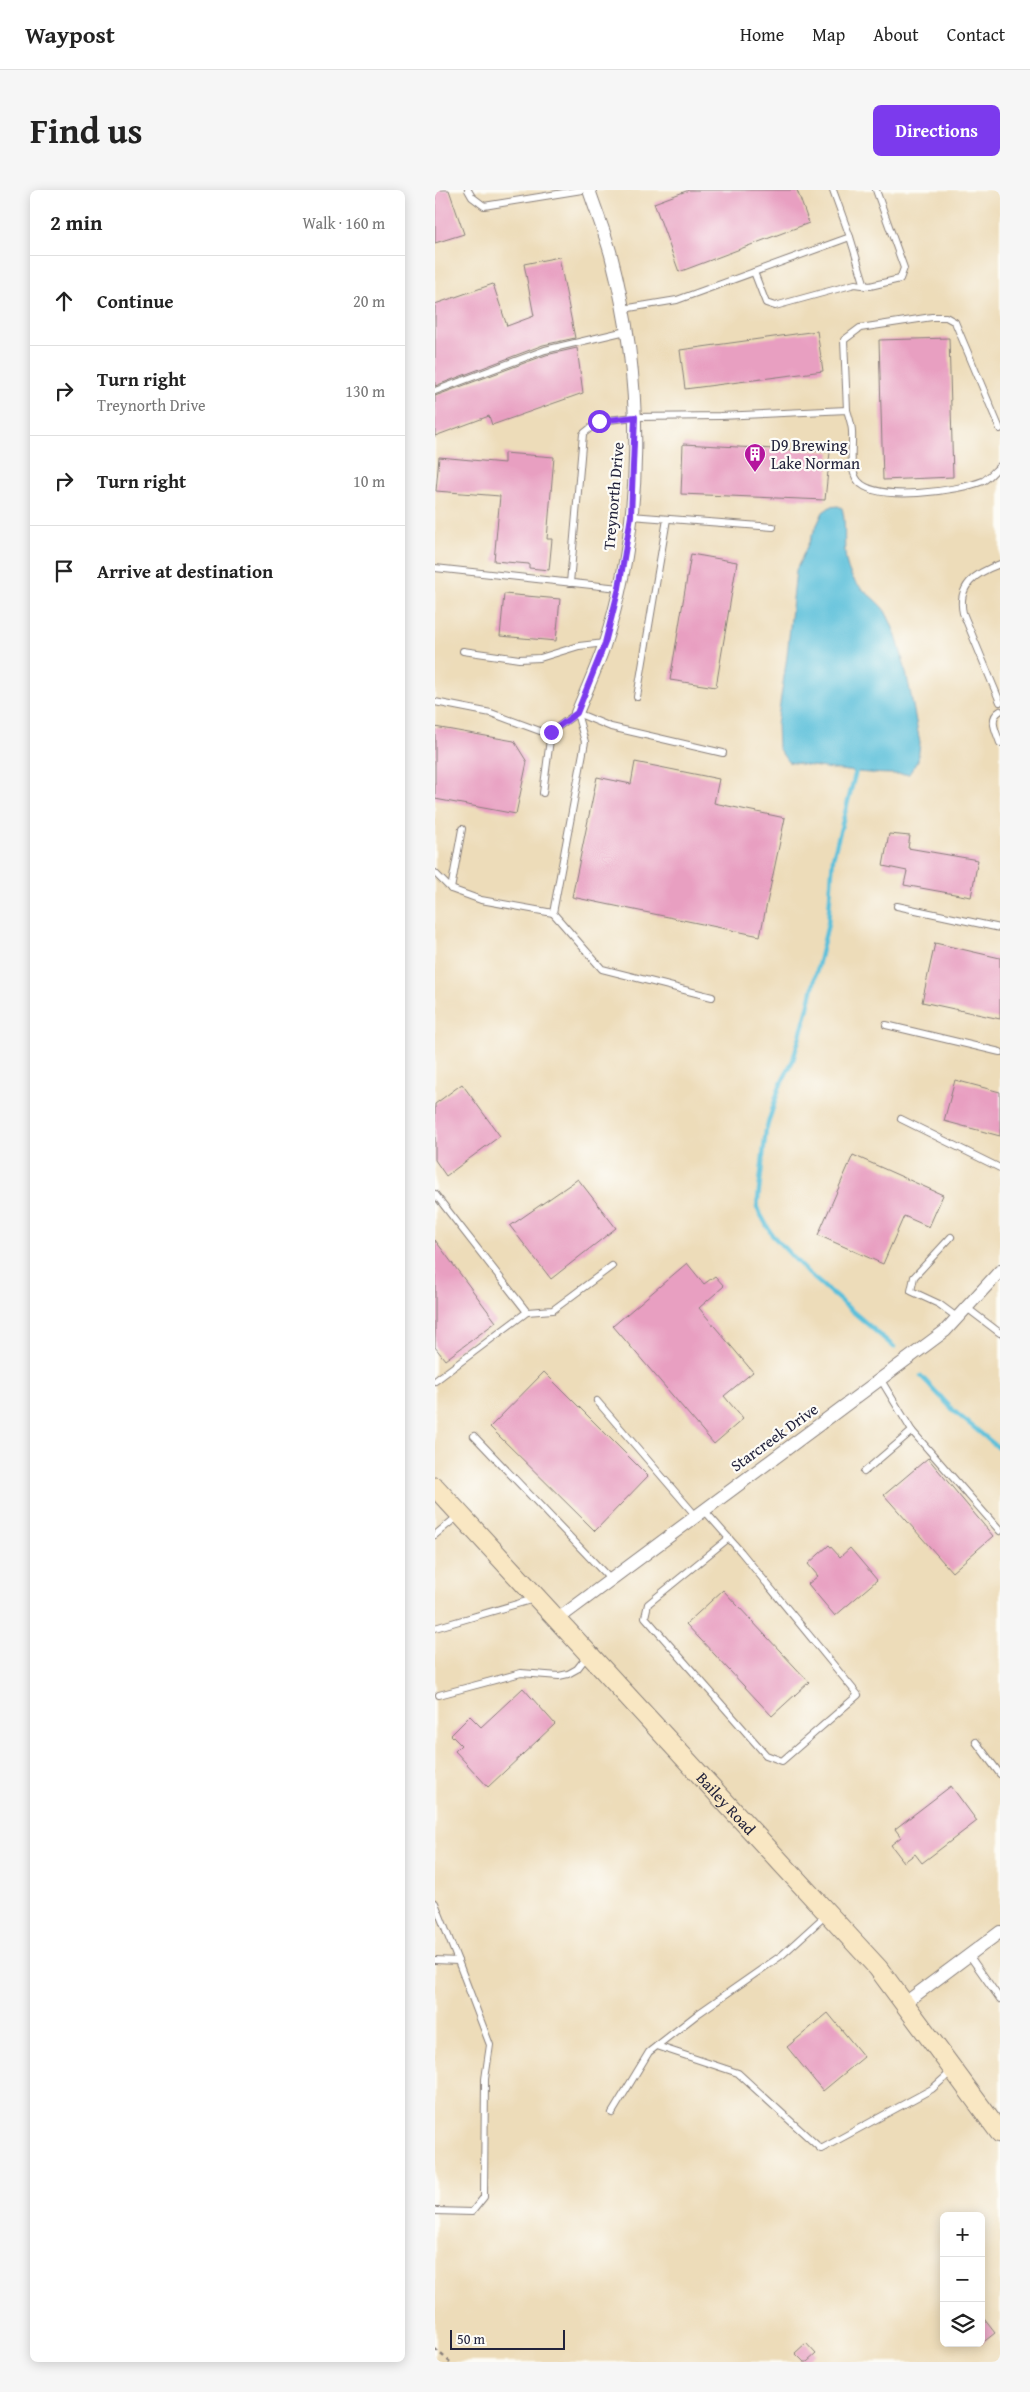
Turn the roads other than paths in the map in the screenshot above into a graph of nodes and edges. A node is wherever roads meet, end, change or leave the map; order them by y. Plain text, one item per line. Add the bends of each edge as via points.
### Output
1 (468, 190) edge
2 (582, 190) edge
3 (589, 190) edge
4 (833, 190) edge
5 (876, 190) edge
6 (850, 237) junction
7 (754, 272) junction
8 (865, 286) junction
9 (623, 309) junction
10 (626, 331) junction
11 (435, 391) edge
12 (847, 410) junction
13 (635, 417) junction
14 (1000, 429) edge
15 (1000, 466) edge
16 (631, 516) junction
17 (667, 519) junction
18 (773, 527) dead end
19 (1000, 564) edge
20 (435, 568) edge
21 (570, 583) junction
22 (619, 588) junction
23 (605, 643) junction
24 (463, 651) dead end
25 (637, 697) dead end
26 (435, 702) edge
27 (1000, 702) edge
28 (1000, 711) edge
29 (577, 713) junction
30 (551, 732) junction
31 (1000, 743) edge
32 (723, 753) dead end
33 (543, 793) dead end
34 (462, 829) dead end
35 (435, 873) edge
36 (451, 889) junction
37 (897, 906) dead end
38 (553, 913) junction
39 (1000, 928) edge
40 (712, 997) dead end
41 (886, 1024) dead end
42 (1000, 1052) edge
43 (901, 1119) dead end
44 (1000, 1168) edge
45 (435, 1194) edge
46 (951, 1237) dead end
47 (612, 1266) dead end
48 (1000, 1271) edge
49 (527, 1312) junction
50 (962, 1313) junction
51 (1000, 1334) edge
52 (881, 1380) junction
53 (435, 1381) edge
54 (597, 1401) dead end
55 (912, 1431) junction
56 (474, 1436) dead end
57 (864, 1472) dead end
58 (435, 1487) edge
59 (700, 1513) junction
60 (460, 1514) junction
61 (1000, 1531) edge
62 (436, 1532) edge
63 (729, 1538) junction
64 (610, 1579) junction
65 (537, 1598) junction
66 (558, 1619) junction
67 (435, 1628) edge
68 (588, 1654) junction
69 (439, 1695) dead end
70 (976, 1742) dead end
71 (1000, 1774) edge
72 (435, 1903) edge
73 (829, 1913) junction
74 (1000, 1932) edge
75 (969, 1955) junction
76 (435, 1960) edge
77 (458, 1961) junction
78 (1000, 1999) edge
79 (905, 2002) junction
80 (657, 2046) junction
81 (954, 2070) junction
82 (612, 2113) dead end
83 (1000, 2132) edge
84 (435, 2211) edge

1 - 2 lane via 484,206
3 - 9 street, Treynorth Drive via 611,253
4 - 6 lane
5 - 8 lane via 904,268 900,279
6 - 7 lane
6 - 8 lane
7 - 8 lane via 766,303 775,306 855,284
7 - 9 lane via 677,300
9 - 10 street, Treynorth Drive
10 - 11 lane via 545,350
10 - 13 street, Treynorth Drive
12 - 13 lane
12 - 14 lane via 844,340 860,328 946,317 955,322
12 - 15 lane via 852,430 853,469 866,488 880,492 925,493 985,480
13 - 16 street, Treynorth Drive
13 - 21 lane via 599,421 583,434
16 - 17 lane
16 - 22 street, Treynorth Drive
17 - 18 lane
17 - 25 lane
19 - 27 lane via 985,569 964,588 960,600
20 - 21 lane
21 - 22 lane
22 - 23 street, Treynorth Drive
23 - 24 lane via 579,646 540,658 519,659
23 - 29 street, Treynorth Drive
26 - 30 lane via 491,713 539,731
28 - 31 lane via 992,718
29 - 30 lane
29 - 32 lane via 611,727
29 - 38 lane via 585,742
30 - 33 lane
34 - 36 lane
35 - 36 lane
36 - 38 lane via 481,900
37 - 39 lane
38 - 40 lane via 603,969
41 - 42 lane
43 - 44 lane
45 - 49 lane
46 - 50 lane via 914,1277 911,1291
47 - 49 lane via 553,1310
48 - 50 street, Starcreek Drive
49 - 53 lane
50 - 51 lane
50 - 52 street, Starcreek Drive via 945,1331
52 - 55 lane
52 - 59 street, Starcreek Drive
54 - 59 lane
55 - 57 lane
55 - 61 lane
56 - 64 lane
58 - 60 street, Bailey Road
59 - 63 lane
59 - 64 street, Starcreek Drive
60 - 62 lane
60 - 65 street, Bailey Road
63 - 63 lane via 858,1695 782,1761 765,1755 645,1618 648,1604
64 - 66 street, Starcreek Drive
65 - 66 street, Bailey Road
65 - 67 lane
66 - 68 street, Bailey Road
68 - 69 lane via 577,1669 568,1674 521,1673
68 - 73 street, Bailey Road
70 - 71 lane
72 - 77 lane
73 - 79 street, Bailey Road
73 - 80 lane via 782,1954
74 - 75 street
75 - 78 lane
75 - 79 street
76 - 77 lane
77 - 84 lane via 490,2045 485,2079 484,2197 472,2212
79 - 81 street, Bailey Road
80 - 81 lane via 738,2073 821,2149 932,2089
80 - 82 lane via 649,2052
81 - 83 street, Bailey Road

